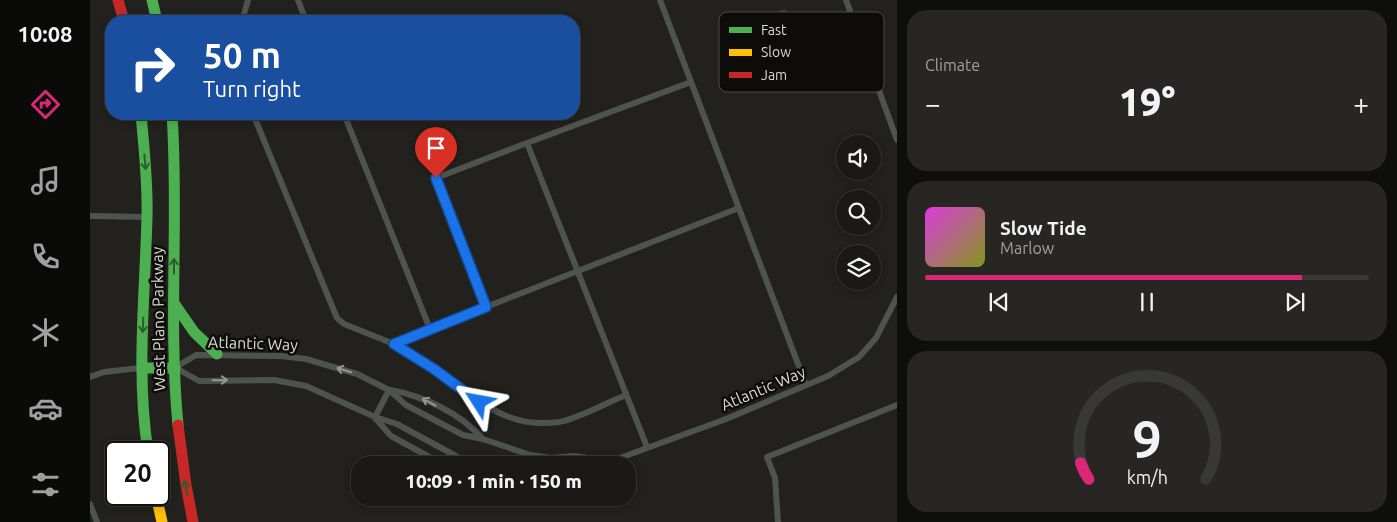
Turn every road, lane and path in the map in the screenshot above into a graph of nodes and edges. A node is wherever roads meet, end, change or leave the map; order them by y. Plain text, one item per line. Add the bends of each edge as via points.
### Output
1 (118, 0) edge
2 (152, 0) edge
3 (248, 0) edge
4 (298, 0) edge
5 (660, 0) edge
6 (846, 0) edge
7 (850, 12) edge
8 (122, 15) edge
9 (156, 15) edge
10 (244, 15) edge
11 (304, 15) edge
12 (691, 82) junction
13 (880, 92) edge
14 (142, 120) edge
15 (172, 120) edge
16 (256, 120) edge
17 (346, 120) edge
18 (897, 140) edge
19 (527, 143) junction
20 (739, 208) junction
21 (90, 216) edge
22 (147, 217) junction
23 (577, 271) junction
24 (897, 297) edge
25 (174, 303) junction
26 (486, 307) junction
27 (430, 329) junction
28 (394, 344) junction
29 (217, 354) junction
30 (142, 368) junction
31 (175, 368) junction
32 (90, 378) edge
33 (806, 385) junction
34 (389, 390) junction
35 (626, 395) junction
36 (897, 405) edge
37 (374, 417) junction
38 (483, 439) junction
39 (147, 441) edge
40 (647, 447) junction
41 (428, 456) edge
42 (456, 456) edge
43 (537, 456) edge
44 (622, 456) edge
45 (90, 504) edge
46 (158, 506) edge
47 (97, 522) edge
48 (162, 522) edge
49 (193, 522) edge
50 (778, 522) edge

1 - 8 main road
2 - 9 main road
3 - 10 lane
4 - 11 lane
5 - 12 lane
6 - 7 lane
12 - 19 lane
12 - 20 lane
13 - 18 lane
14 -> 22 main road, West Plano Parkway
25 -> 15 main road, West Plano Parkway
16 - 28 lane via 338,318 344,324
17 - 27 lane
19 - 23 lane
19 - 26 lane via 436,178
20 - 23 lane
20 - 33 lane
21 - 22 lane
22 -> 30 main road, West Plano Parkway
23 - 26 lane
23 - 35 lane
24 - 33 lane, Atlantic Way via 876,338 859,357
25 - 29 main road via 194,332
25 - 31 main road, West Plano Parkway
26 - 27 lane
27 - 28 lane
28 - 35 lane via 503,415 535,422 560,422
29 - 31 lane, Atlantic Way via 196,355
34 -> 29 lane, Atlantic Way via 357,374 306,358
30 - 31 main road
30 - 32 lane via 104,372
30 - 39 main road, West Plano Parkway
31 -> 37 lane via 199,381 274,380 306,386
49 -> 31 main road, West Plano Parkway via 183,472
33 - 40 lane, Atlantic Way via 726,419
34 - 37 lane
34 - 38 lane, Atlantic Way via 406,405 463,435
38 -> 34 lane, Atlantic Way via 469,423 412,394
35 - 40 lane
36 - 50 lane via 767,456 775,478
37 - 41 lane via 391,436
37 - 42 lane via 397,424
38 - 43 lane, Atlantic Way
40 - 44 lane, Atlantic Way
45 - 47 lane
46 - 48 main road

